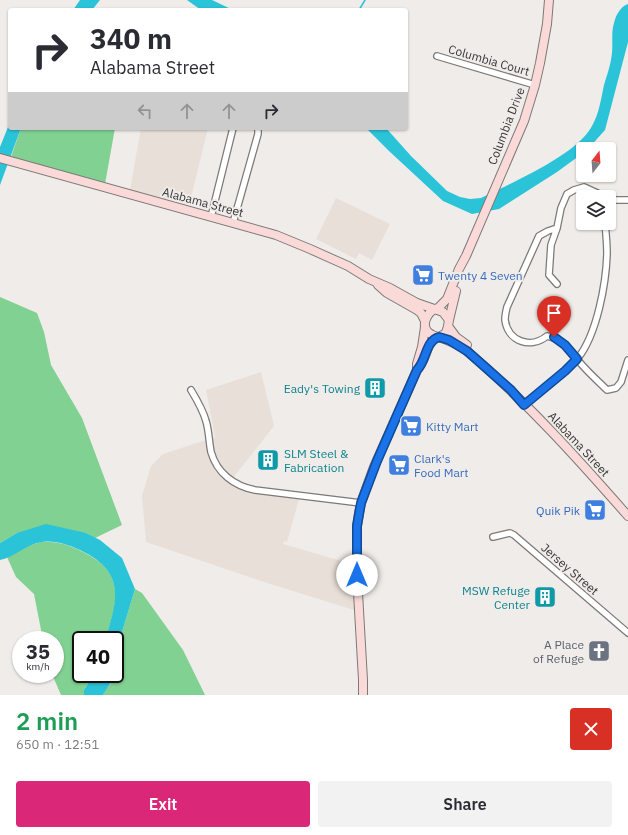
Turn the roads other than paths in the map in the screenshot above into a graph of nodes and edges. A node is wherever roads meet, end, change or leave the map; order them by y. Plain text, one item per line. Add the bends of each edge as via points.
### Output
1 (549, 0) edge
2 (437, 56) dead end
3 (535, 85) junction
4 (234, 130) edge
5 (258, 130) edge
6 (0, 158) edge
7 (576, 190) edge
8 (576, 190) edge
9 (591, 190) edge
10 (616, 200) edge
11 (628, 200) edge
12 (212, 217) junction
13 (233, 223) junction
14 (557, 228) junction
15 (605, 230) edge
16 (466, 256) junction
17 (369, 279) junction
18 (557, 284) dead end
19 (436, 309) junction
20 (448, 323) junction
21 (425, 324) junction
22 (438, 337) junction
23 (577, 359) junction
24 (628, 360) edge
25 (417, 370) junction
26 (191, 390) dead end
27 (511, 390) junction
28 (524, 405) junction
29 (361, 503) junction
30 (628, 516) edge
31 (493, 537) dead end
32 (628, 633) edge
33 (363, 695) edge

1 - 3 main road, Columbia Drive
2 - 3 street, Columbia Court
3 - 16 main road, Columbia Drive via 524,121
4 - 12 street
5 - 13 street
6 - 12 main road, Alabama Street
7 - 9 street via 584,187
8 - 14 street via 567,194
10 - 11 street
12 - 13 main road, Alabama Street
13 - 17 main road, Alabama Street via 276,235 303,246 348,266
14 - 18 street via 551,245 549,275
14 - 23 street via 539,236 507,307 505,319 511,332 523,342 537,342 547,336 554,337
15 - 23 street via 603,286 595,326 587,345
16 - 19 main road, Columbia Drive via 447,299
16 - 20 main road, Columbia Drive
17 - 19 main road, Alabama Street via 417,303
17 - 21 main road, Alabama Street via 421,313
19 - 20 main road via 443,312
19 - 21 main road via 428,313
20 - 22 main road via 446,333
20 - 27 main road, Alabama Street via 456,337 491,365
21 - 22 main road via 428,332
21 - 25 main road
22 - 25 main road via 430,343 424,361
22 - 27 main road, Alabama Street via 449,340 467,351
23 - 24 street via 607,390 616,388 621,382
23 - 28 street
25 - 29 main road
26 - 29 street via 206,421 214,458 222,472 235,483 256,490
27 - 28 main road, Alabama Street
28 - 30 main road, Alabama Street via 590,472
29 - 33 main road via 357,526 357,575
31 - 32 street, Jersey Street via 510,533 514,535

